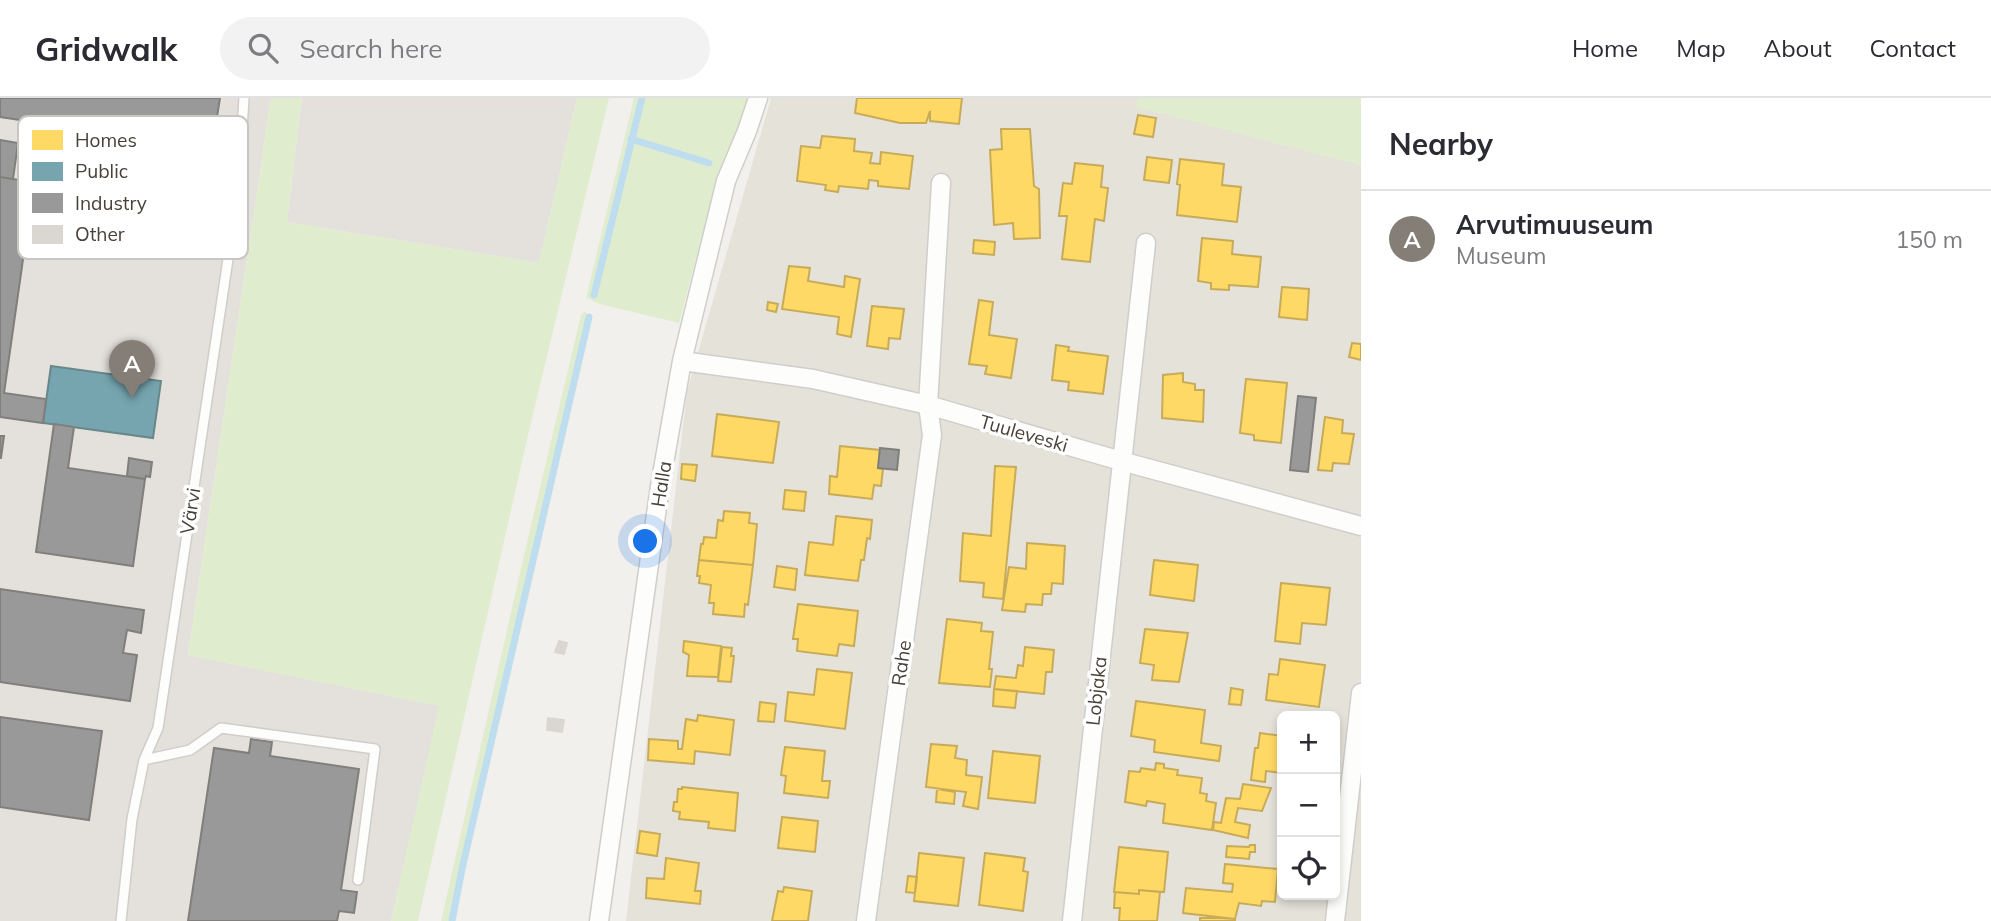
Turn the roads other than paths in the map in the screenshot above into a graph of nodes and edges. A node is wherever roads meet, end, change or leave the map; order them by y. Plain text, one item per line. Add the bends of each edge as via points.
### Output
1 (244, 98) edge
2 (758, 98) edge
3 (243, 116) edge
4 (941, 183) dead end
5 (1146, 243) dead end
6 (228, 259) edge
7 (682, 361) junction
8 (928, 405) junction
9 (1122, 461) junction
10 (1361, 526) edge
11 (1361, 693) edge
12 (144, 760) junction
13 (358, 880) dead end
14 (121, 921) edge
15 (599, 921) edge
16 (866, 921) edge
17 (1072, 921) edge
18 (1335, 921) edge

1 - 3 lane, Värvi
2 - 7 street, Halla via 726,181
4 - 8 street, Rahe
5 - 9 street, Lobjaka
6 - 12 lane, Värvi via 158,728
7 - 8 street, Tuuleveski via 813,379
7 - 15 street, Halla
8 - 9 street, Tuuleveski
8 - 16 street, Rahe via 932,435
9 - 10 street, Tuuleveski
9 - 17 street, Lobjaka
11 - 18 street
12 - 13 lane via 190,750 221,728 375,750
12 - 14 lane, Värvi via 132,819

